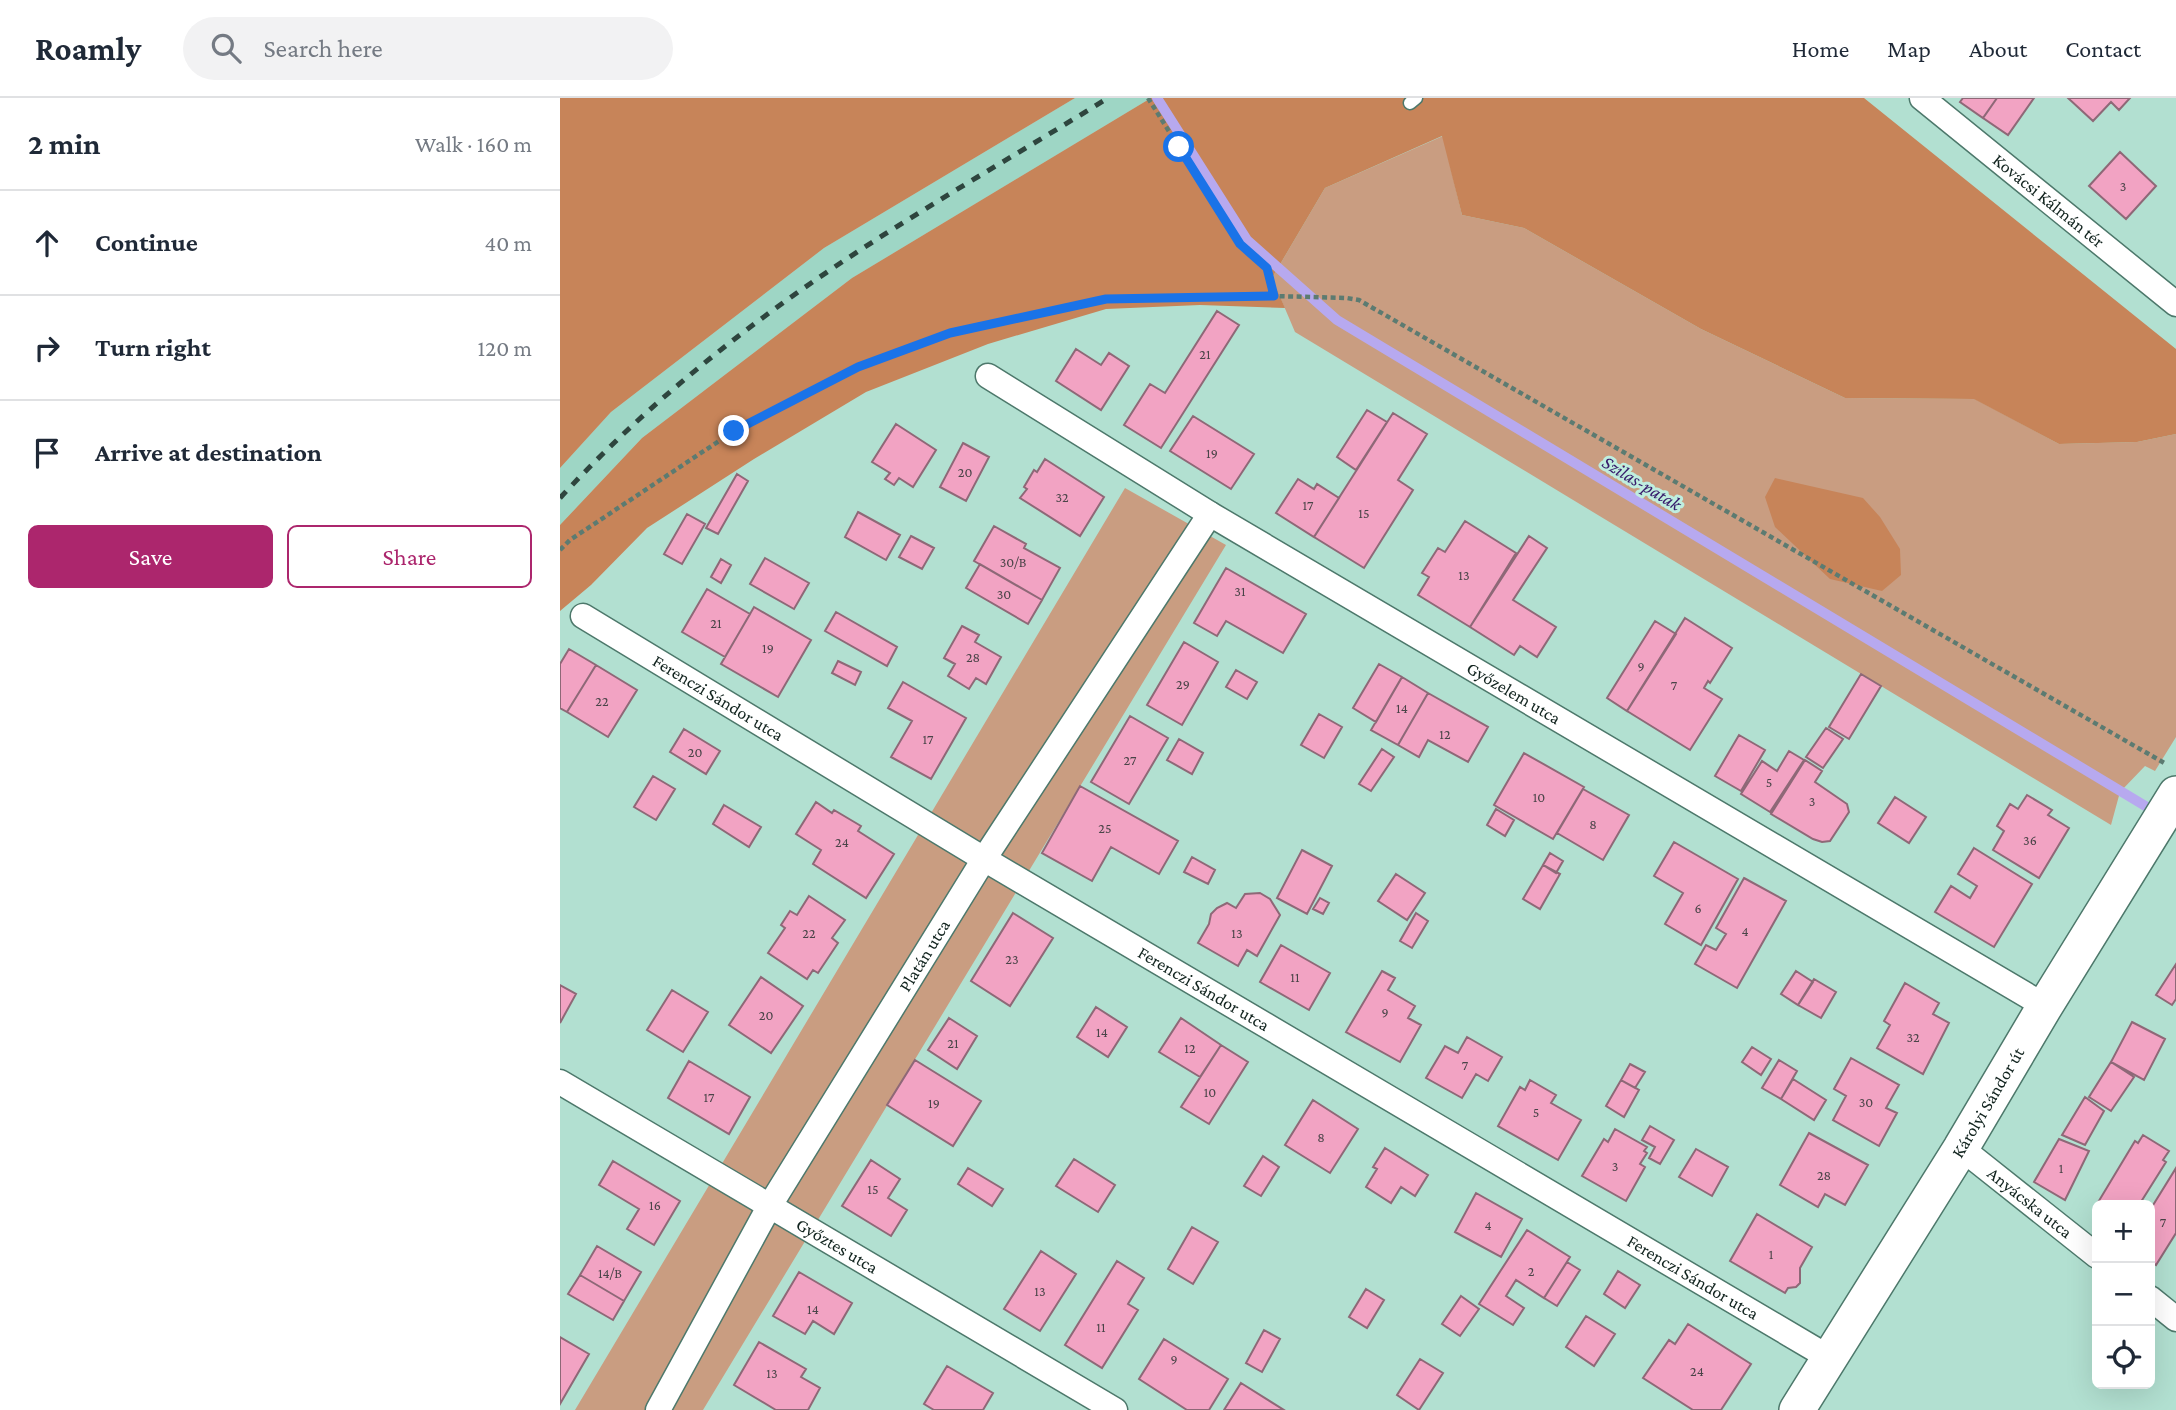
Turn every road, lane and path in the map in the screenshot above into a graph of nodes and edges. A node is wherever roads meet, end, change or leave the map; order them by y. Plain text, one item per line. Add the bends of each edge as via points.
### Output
1 (1148, 98) edge
2 (1922, 98) edge
3 (1277, 296) junction
4 (2176, 304) edge
5 (988, 376) dead end
6 (1210, 514) junction
7 (560, 550) edge
8 (583, 616) dead end
9 (2176, 770) edge
10 (2176, 794) edge
11 (984, 859) junction
12 (2045, 1006) junction
13 (560, 1083) edge
14 (1961, 1148) junction
15 (769, 1207) junction
16 (2092, 1252) edge
17 (2155, 1302) edge
18 (2176, 1319) edge
19 (1828, 1357) junction
20 (658, 1410) edge
21 (1115, 1410) edge
22 (1797, 1410) edge

1 - 3 path via 1240,244 1267,268
2 - 4 street, Kovácsi Kálmán tér
3 - 7 path via 1106,299 950,333 858,367 734,431
3 - 9 path via 1359,300
5 - 6 street, Győzelem utca
6 - 11 street, Platán utca
6 - 12 street, Győzelem utca
8 - 11 street, Ferenczi Sándor utca
10 - 12 street, Károlyi Sándor út
11 - 15 street, Platán utca
11 - 19 street, Ferenczi Sándor utca
12 - 14 street, Károlyi Sándor út
13 - 15 street, Győztes utca
14 - 16 street, Anyácska utca
14 - 19 street, Károlyi Sándor út
15 - 20 street, Platán utca
15 - 21 street, Győztes utca
17 - 18 street
19 - 22 street, Károlyi Sándor út

